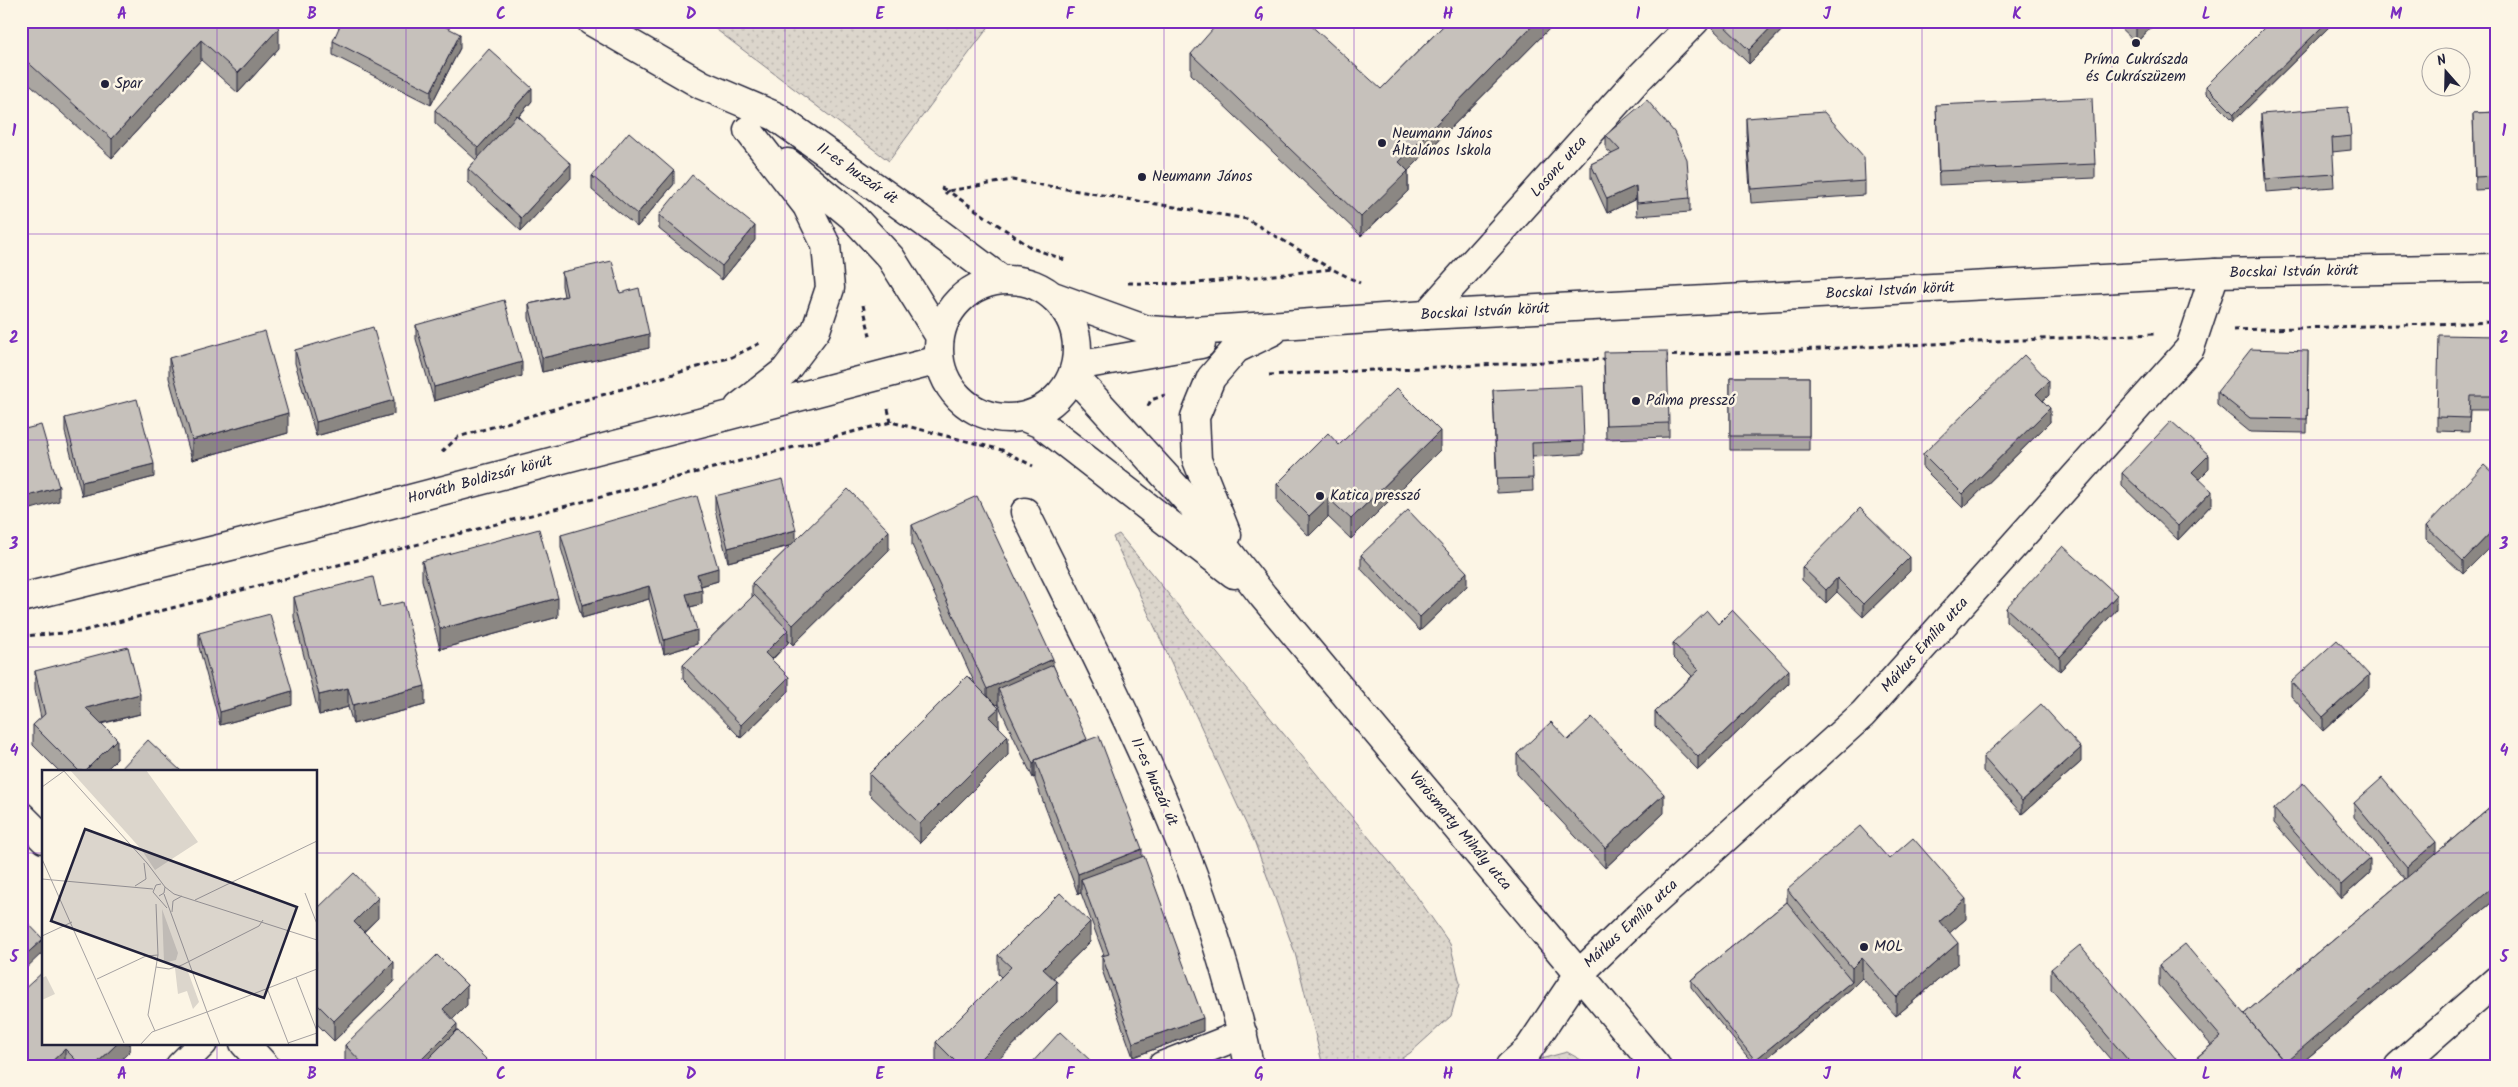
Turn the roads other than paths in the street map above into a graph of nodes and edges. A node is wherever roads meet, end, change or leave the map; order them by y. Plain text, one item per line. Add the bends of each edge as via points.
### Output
1 (591, 21) edge
2 (1695, 21) edge
3 (702, 85) junction
4 (748, 130) junction
5 (2497, 268) edge
6 (2215, 273) junction
7 (1002, 280) junction
8 (1053, 296) junction
9 (1426, 315) junction
10 (1283, 326) junction
11 (939, 348) junction
12 (1074, 370) junction
13 (730, 414) junction
14 (1024, 417) junction
15 (1025, 512) dead end
16 (1263, 596) junction
17 (21, 598) edge
18 (21, 816) edge
19 (42, 837) edge
20 (1579, 974) junction
21 (2497, 980) edge
22 (1243, 1034) junction
23 (202, 1044) edge
24 (245, 1044) edge
25 (180, 1066) edge
26 (265, 1066) edge
27 (1162, 1066) edge
28 (1249, 1066) edge
29 (1510, 1066) edge
30 (1656, 1066) edge
31 (2399, 1066) edge

1 - 3 street, 11-es huszár út
2 - 9 street, Losonc utca via 1637,80
3 - 4 street, 11-es huszár út
3 - 7 street, 11-es huszár út via 775,116
4 - 11 street, 11-es huszár út via 852,216 891,258
4 - 13 street via 808,206 826,246 830,288 816,330 785,371
5 - 6 street, Bocskai István körút
6 - 9 street, Bocskai István körút
6 - 20 street, Márkus Emília utca via 2190,348 1863,714
7 - 8 street via 1040,287
7 - 11 street via 987,282 968,292 950,310
8 - 10 street, Bocskai István körút via 1147,330 1180,332
8 - 12 street via 1071,319 1077,342
9 - 10 street, Bocskai István körút
10 - 12 street, Bocskai István körút
10 - 16 street via 1236,349 1211,378 1194,416 1197,460 1226,533
11 - 13 street, Horváth Boldizsár körút
11 - 14 street via 942,372 952,391 972,409 1000,418
12 - 14 street via 1062,393 1048,406
12 - 16 street via 1190,503
13 - 17 street, Horváth Boldizsár körút
14 - 16 street via 1041,424
15 - 22 street, 11-es huszár út via 1171,816 1210,922
16 - 20 street, Vörösmarty Mihály utca
18 - 19 street
20 - 29 street, Márkus Emília utca via 1528,1050
20 - 30 street, Vörösmarty Mihály utca
21 - 31 street
22 - 27 street
22 - 28 street, 11-es huszár út
23 - 25 street
24 - 26 street

